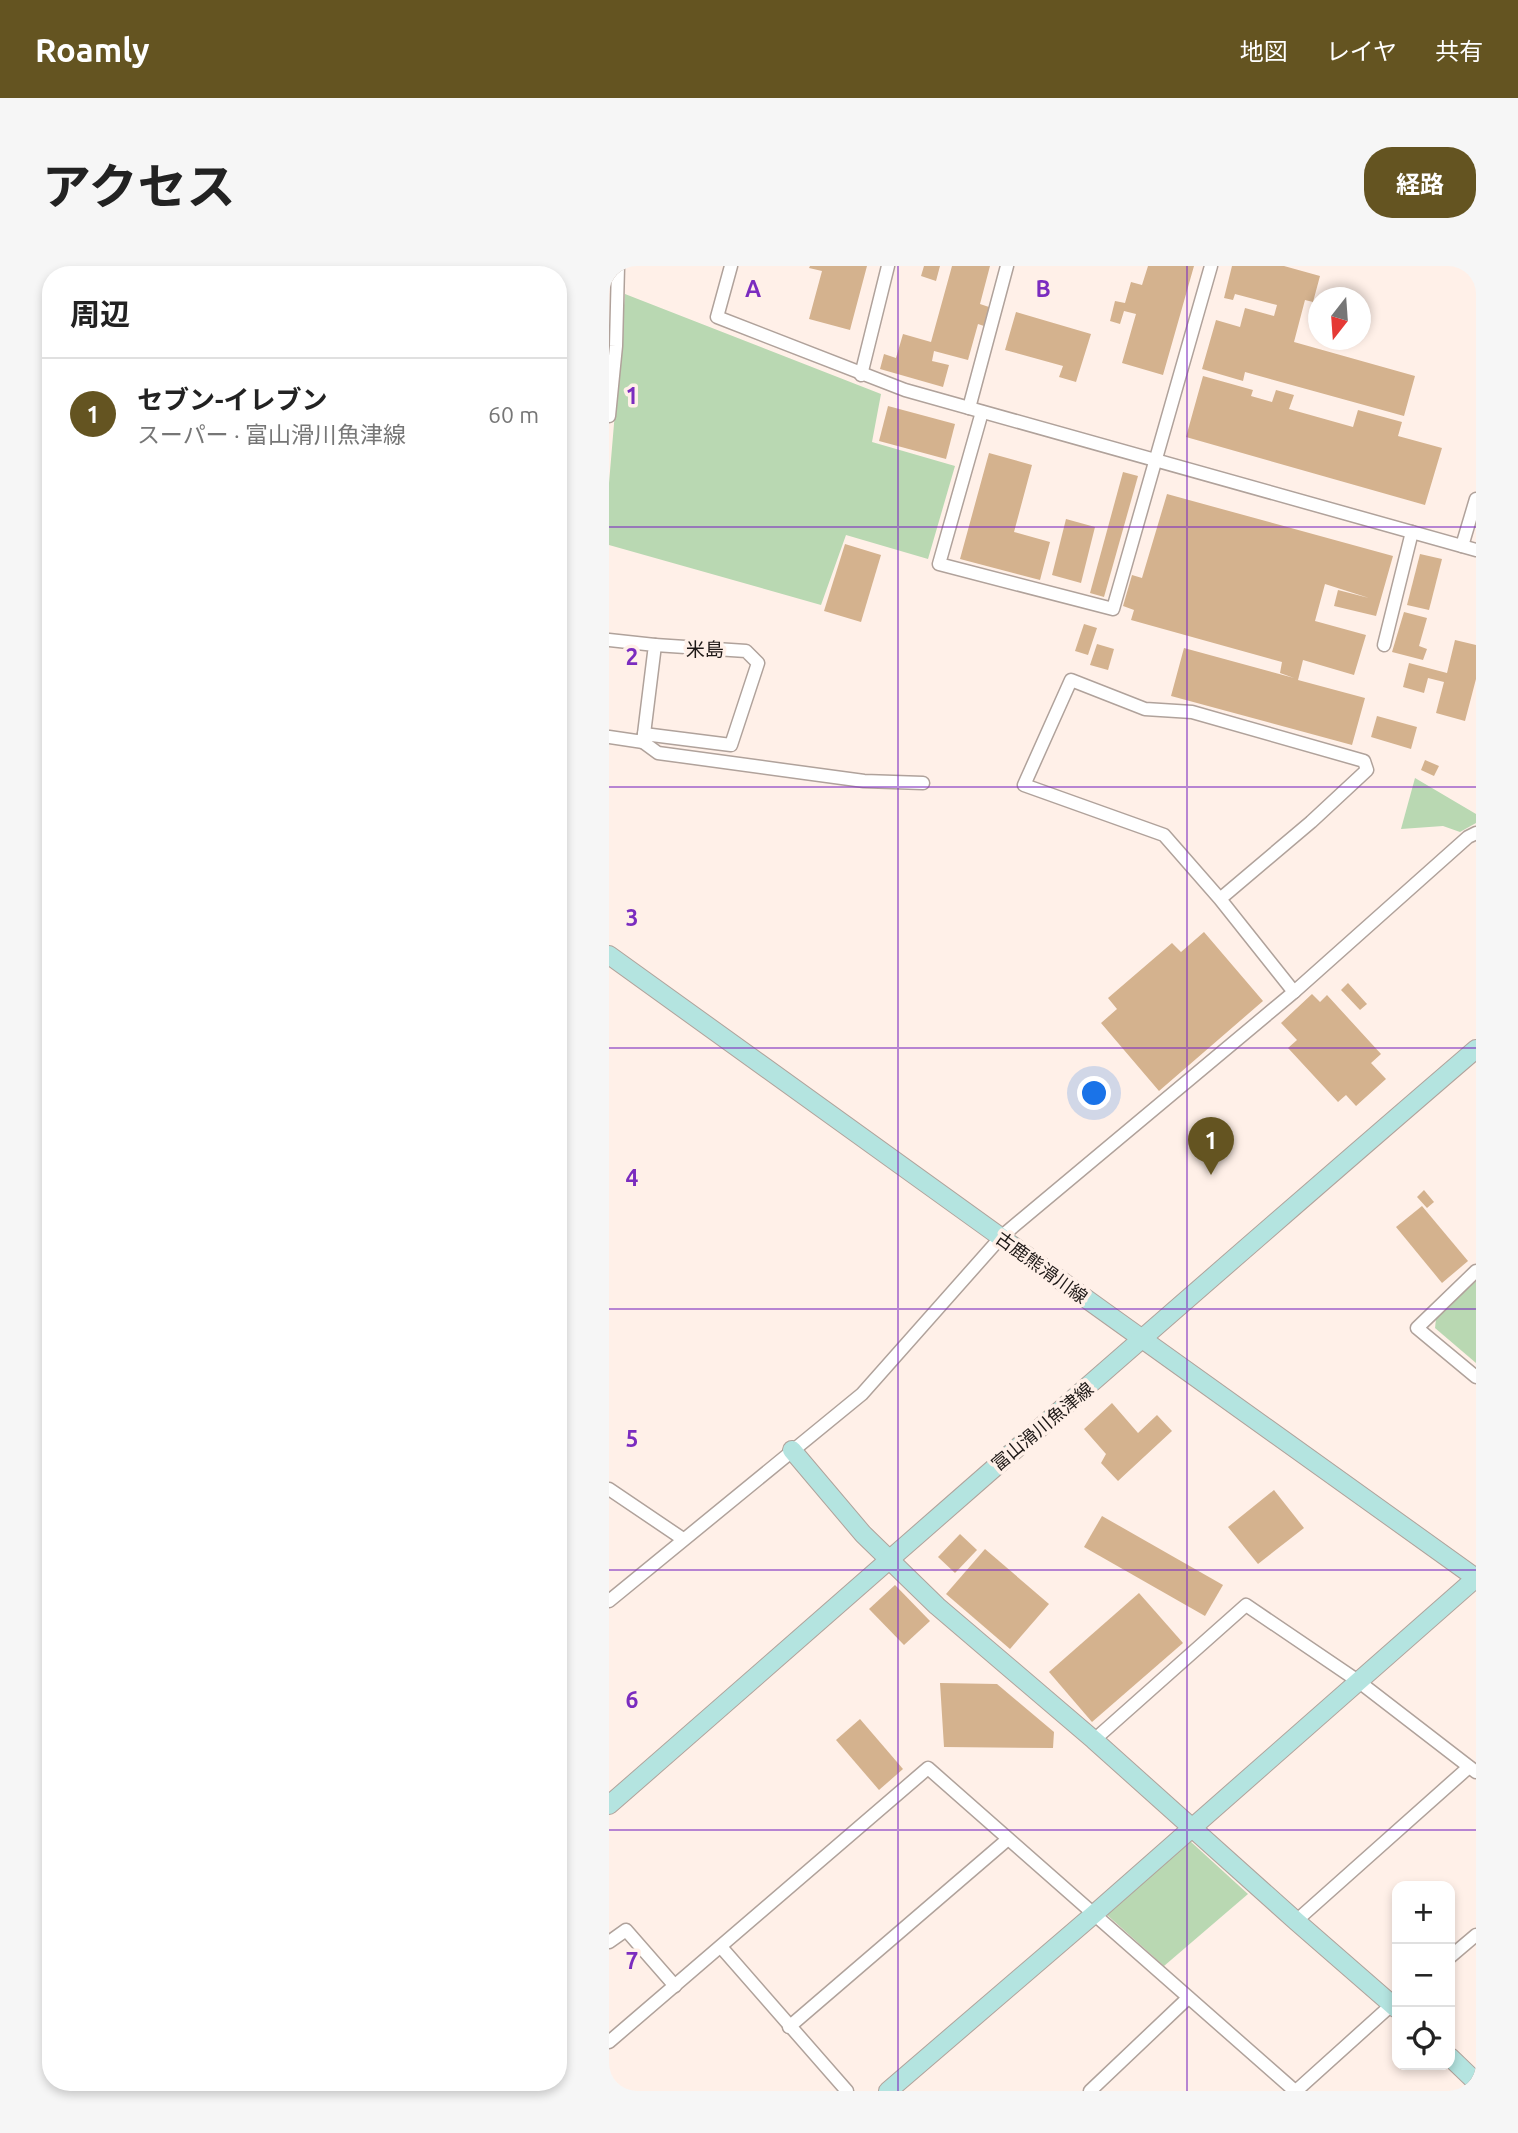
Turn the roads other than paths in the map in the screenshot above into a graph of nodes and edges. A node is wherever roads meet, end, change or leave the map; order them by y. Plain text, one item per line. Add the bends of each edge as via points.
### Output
1 (618, 266) edge
2 (731, 266) edge
3 (888, 266) edge
4 (1007, 266) edge
5 (1211, 266) edge
6 (612, 346) edge
7 (860, 375) junction
8 (976, 410) junction
9 (609, 416) edge
10 (1156, 460) junction
11 (1476, 499) edge
12 (1412, 532) junction
13 (1462, 545) junction
14 (1476, 550) edge
15 (609, 640) edge
16 (655, 645) junction
17 (1384, 645) dead end
18 (609, 737) edge
19 (644, 738) junction
20 (923, 783) dead end
21 (1476, 833) edge
22 (1220, 899) junction
23 (609, 955) edge
24 (1294, 992) junction
25 (1476, 1049) edge
26 (1002, 1236) junction
27 (1476, 1271) edge
28 (1142, 1341) junction
29 (1476, 1377) edge
30 (792, 1450) junction
31 (609, 1489) edge
32 (683, 1539) junction
33 (891, 1559) junction
34 (1476, 1578) edge
35 (609, 1601) edge
36 (1357, 1681) junction
37 (1094, 1740) junction
38 (1472, 1769) edge
39 (609, 1805) edge
40 (1192, 1828) junction
41 (1008, 1839) junction
42 (1093, 1915) junction
43 (1296, 1921) junction
44 (1476, 1935) edge
45 (609, 1942) edge
46 (721, 1947) junction
47 (1455, 1953) edge
48 (675, 1986) junction
49 (1188, 1998) junction
50 (1392, 2001) edge
51 (1393, 2007) edge
52 (789, 2027) junction
53 (609, 2042) edge
54 (1455, 2062) edge
55 (1476, 2082) edge
56 (847, 2091) edge
57 (888, 2091) edge
58 (1090, 2091) edge
59 (1295, 2091) edge

1 - 6 street
2 - 7 street via 717,317
3 - 7 street
4 - 8 street
5 - 10 street
6 - 9 street
7 - 8 street
8 - 10 street
8 - 10 street via 939,564 1113,609
10 - 12 street
11 - 13 street
12 - 13 street
12 - 17 street
13 - 14 street
15 - 16 street
16 - 19 street
16 - 19 street via 746,651 758,663 731,745
18 - 19 street
19 - 20 street via 658,753 864,781
21 - 24 street
22 - 22 street via 1367,770 1364,761 1192,712 1146,709 1071,680 1024,785 1164,835
22 - 24 street
23 - 26 main road, 古鹿熊滑川線
24 - 26 street
25 - 28 main road, 富山滑川魚津線
26 - 28 main road, 古鹿熊滑川線
26 - 30 street via 862,1394
27 - 29 street via 1417,1328
28 - 33 main road, 富山滑川魚津線
28 - 34 main road, 古鹿熊滑川線
30 - 32 street
30 - 33 main road via 863,1534
31 - 32 street
32 - 35 street
33 - 37 main road via 937,1606
33 - 39 main road, 富山滑川魚津線
34 - 36 main road
36 - 37 street via 1246,1605
36 - 38 street
36 - 40 main road
37 - 40 main road
38 - 43 street
40 - 42 main road
40 - 43 main road
41 - 42 street
41 - 46 street via 927,1768
41 - 52 street
42 - 49 street
42 - 57 main road
43 - 50 main road
44 - 47 street
45 - 48 street via 626,1930
46 - 48 street
46 - 52 street
48 - 53 street
49 - 58 street
49 - 59 street
51 - 59 street
52 - 56 street
54 - 55 main road

